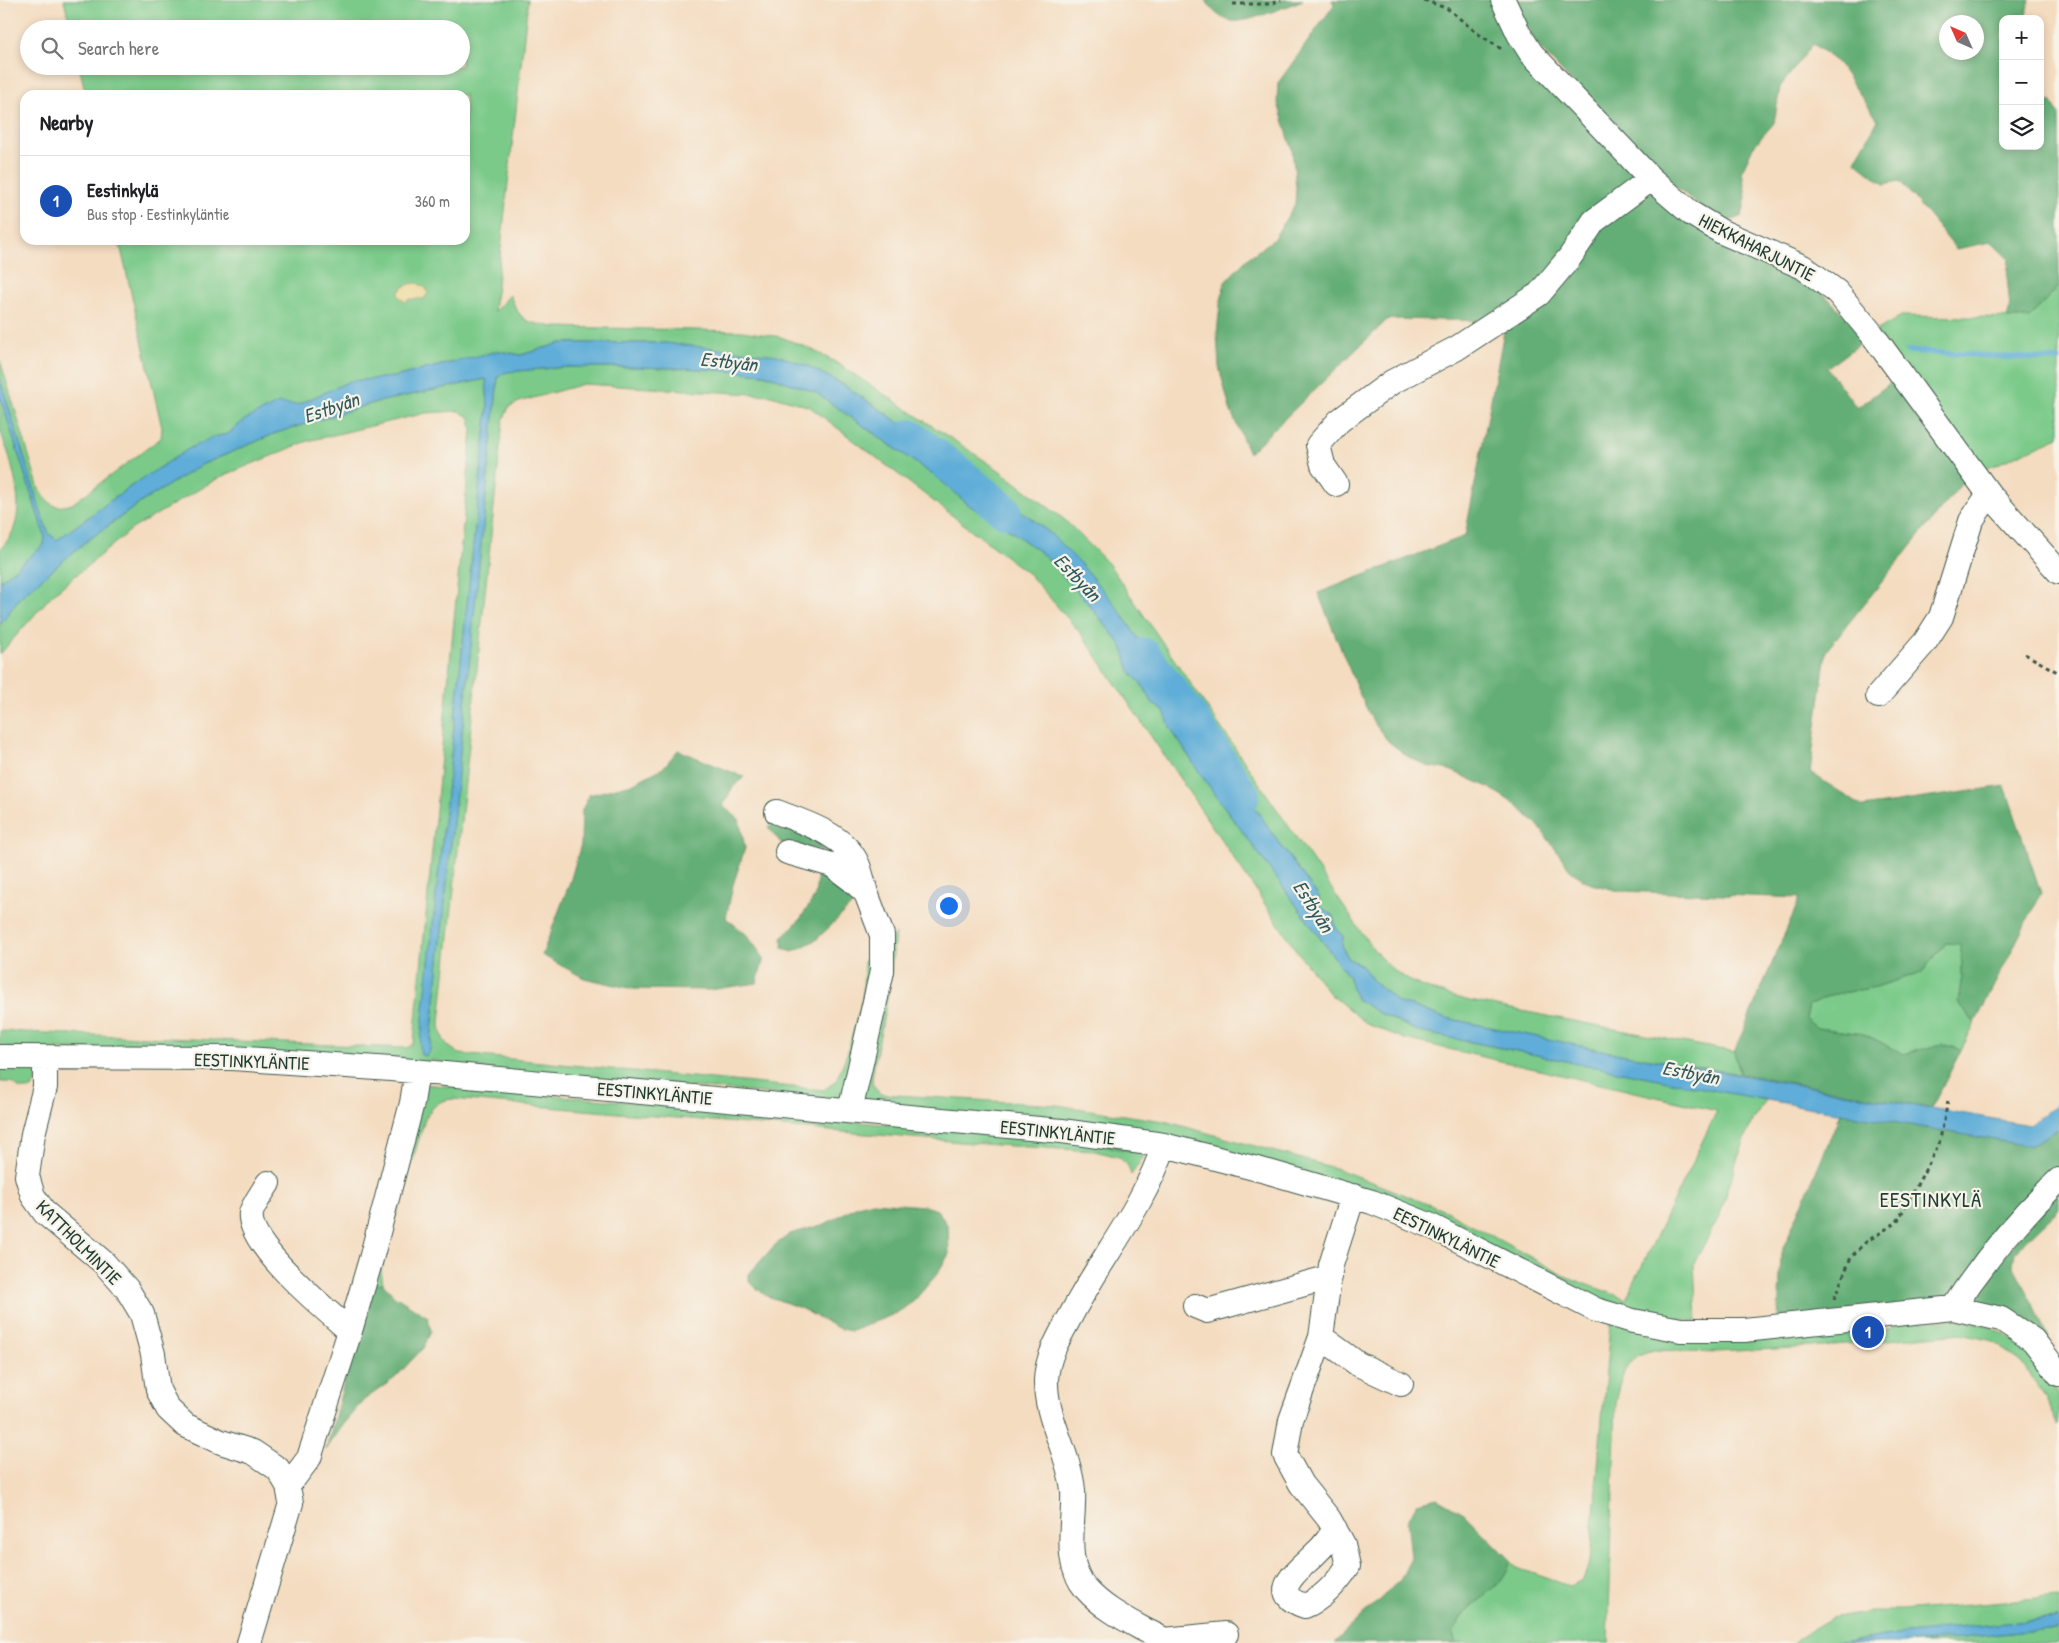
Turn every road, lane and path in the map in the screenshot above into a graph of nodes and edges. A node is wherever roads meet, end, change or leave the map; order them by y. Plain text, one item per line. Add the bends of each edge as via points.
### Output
1 (1281, 0) edge
2 (1424, 0) edge
3 (1503, 0) edge
4 (1233, 4) dead end
5 (1531, 53) junction
6 (1651, 179) junction
7 (1336, 484) dead end
8 (1989, 494) junction
9 (2059, 572) edge
10 (2025, 654) dead end
11 (2059, 673) edge
12 (1878, 696) dead end
13 (777, 812) dead end
14 (787, 852) dead end
15 (866, 893) junction
16 (0, 1057) edge
17 (45, 1058) junction
18 (417, 1071) junction
19 (1948, 1101) dead end
20 (850, 1111) junction
21 (1164, 1145) junction
22 (2059, 1180) edge
23 (268, 1183) dead end
24 (1353, 1196) junction
25 (1330, 1277) junction
26 (1195, 1306) dead end
27 (1952, 1308) junction
28 (1826, 1321) junction
29 (350, 1331) junction
30 (1321, 1337) junction
31 (2059, 1374) edge
32 (1401, 1384) dead end
33 (288, 1486) junction
34 (1335, 1529) dead end
35 (1226, 1634) dead end
36 (1166, 1642) edge
37 (249, 1643) edge

1 - 4 path via 1270,4
2 - 5 path via 1448,9 1477,34 1507,52
3 - 5 street, HIEKKAHARJUNTIE
5 - 6 street, HIEKKAHARJUNTIE
6 - 7 street via 1594,221 1539,294 1457,348 1392,382 1340,421 1318,445 1323,465
6 - 8 street, HIEKKAHARJUNTIE via 1692,214 1722,232 1803,267 1837,292 1872,334
8 - 9 street, HIEKKAHARJUNTIE
8 - 12 street via 1971,521 1940,617 1925,642
10 - 11 path
13 - 15 street via 817,828 843,844 857,862
14 - 15 street via 832,865
15 - 20 street via 882,935 882,971
16 - 17 street, EESTINKYLÄNTIE
17 - 18 street, EESTINKYLÄNTIE via 232,1058
17 - 33 street, KATTHOLMINTIE via 45,1087 27,1176 33,1196 45,1213 104,1263 127,1289 142,1314 153,1354 158,1390 168,1410 184,1425 253,1452 278,1469
18 - 20 street, EESTINKYLÄNTIE
18 - 29 street via 410,1112
19 - 28 path via 1939,1144 1897,1222 1866,1242 1851,1257
20 - 21 street, EESTINKYLÄNTIE via 1062,1131
21 - 24 street, EESTINKYLÄNTIE
21 - 36 street via 1152,1178 1087,1285 1052,1352 1046,1379 1049,1407 1073,1490 1073,1563 1084,1587 1101,1604
22 - 27 street via 2029,1210 1972,1278
23 - 29 street via 251,1213 254,1230 282,1269
24 - 25 street
24 - 28 street, EESTINKYLÄNTIE via 1429,1225 1596,1310 1633,1321 1681,1330 1744,1330
25 - 26 street via 1207,1311
25 - 30 street
27 - 28 street, EESTINKYLÄNTIE
27 - 31 street, EESTINKYLÄNTIE via 2001,1319 2033,1340
29 - 33 street via 309,1458
30 - 32 street via 1358,1364
30 - 34 street via 1291,1420 1285,1455 1301,1484
33 - 37 street via 291,1503
35 - 36 street

